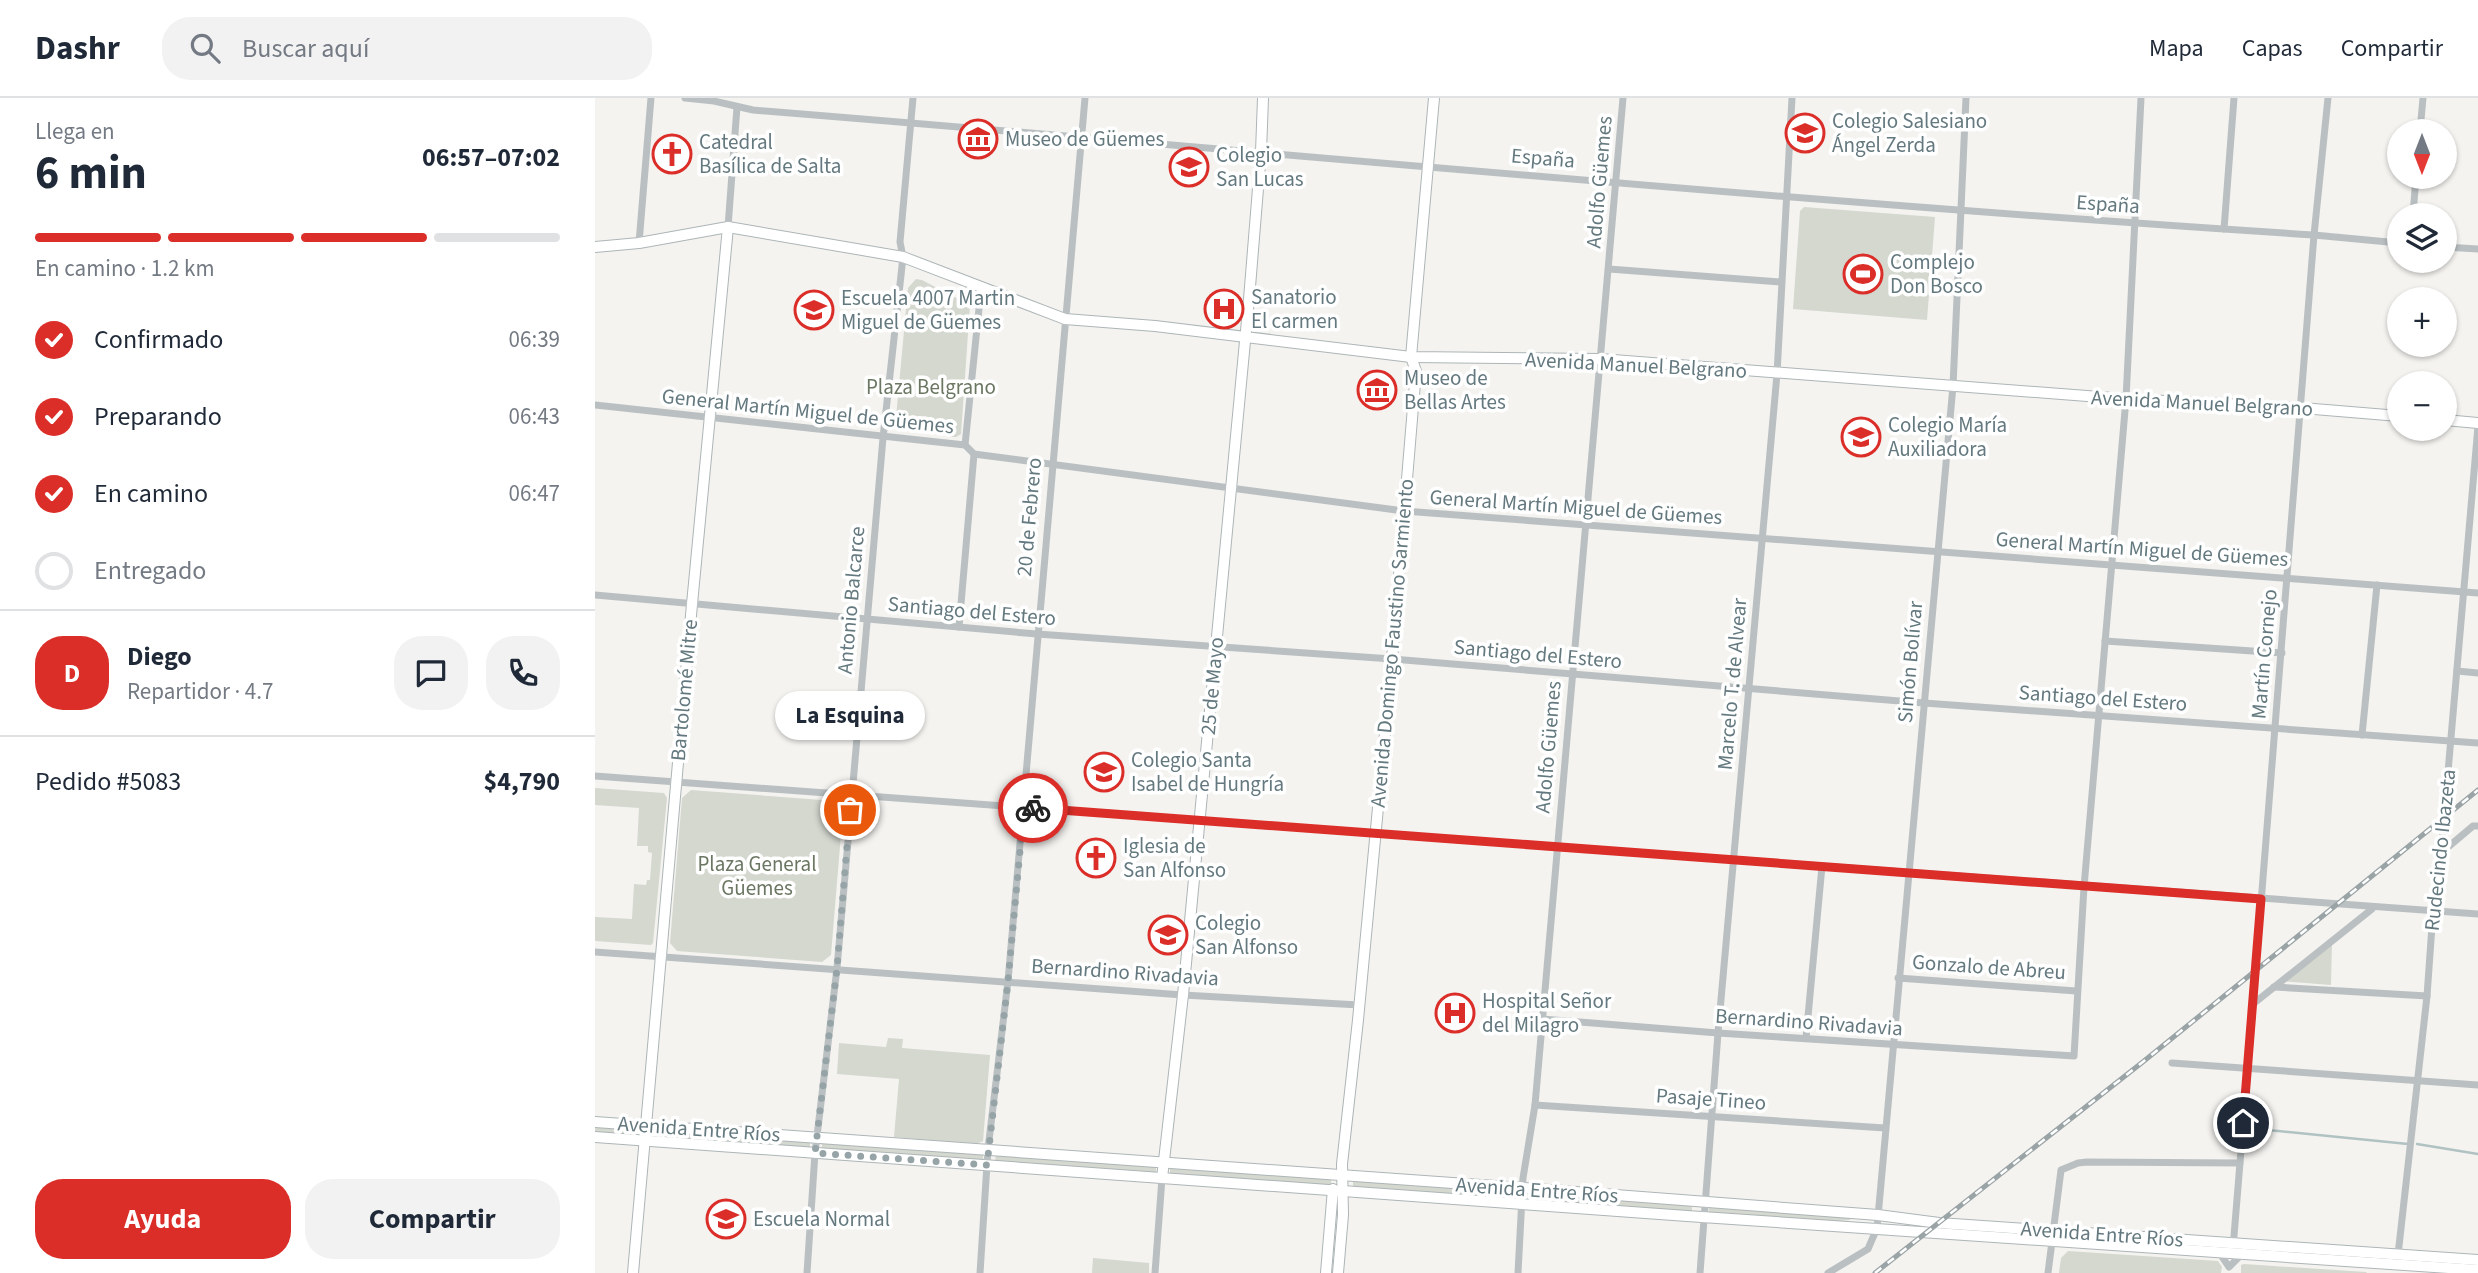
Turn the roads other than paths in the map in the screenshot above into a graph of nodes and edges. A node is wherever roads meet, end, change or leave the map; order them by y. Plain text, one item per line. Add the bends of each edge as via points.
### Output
1 (651, 98) edge
2 (685, 98) edge
3 (693, 98) edge
4 (913, 98) edge
5 (1085, 98) edge
6 (1263, 98) edge
7 (1434, 98) edge
8 (1623, 98) edge
9 (1793, 98) edge
10 (1966, 98) edge
11 (2141, 98) edge
12 (2234, 98) edge
13 (2328, 98) edge
14 (2423, 98) edge
15 (737, 107) junction
16 (2421, 119) edge
17 (911, 123) junction
18 (1081, 138) junction
19 (1261, 152) junction
20 (1428, 167) junction
21 (1617, 182) junction
22 (1786, 196) junction
23 (1961, 209) junction
24 (2135, 223) junction
25 (728, 227) junction
26 (2224, 229) junction
27 (2314, 235) junction
28 (2387, 242) edge
29 (639, 243) junction
30 (595, 247) edge
31 (2457, 248) edge
32 (2478, 249) edge
33 (903, 257) junction
34 (1609, 269) junction
35 (1781, 282) junction
36 (981, 289) junction
37 (1065, 319) junction
38 (1245, 336) junction
39 (1411, 357) junction
40 (1600, 359) junction
41 (1777, 374) junction
42 (1953, 386) junction
43 (2126, 399) junction
44 (595, 405) edge
45 (2302, 408) junction
46 (2387, 415) edge
47 (710, 418) junction
48 (2457, 421) edge
49 (2478, 424) edge
50 (883, 438) junction
51 (965, 445) junction
52 (974, 454) junction
53 (1052, 463) junction
54 (1229, 488) junction
55 (1404, 511) junction
56 (1585, 524) junction
57 (1762, 538) junction
58 (1938, 550) junction
59 (2112, 565) junction
60 (2288, 578) junction
61 (2377, 585) junction
62 (2466, 592) junction
63 (2478, 593) edge
64 (595, 595) edge
65 (692, 604) junction
66 (867, 620) junction
67 (959, 627) junction
68 (1037, 634) junction
69 (2105, 641) junction
70 (1216, 646) junction
71 (2282, 653) junction
72 (1392, 659) junction
73 (2457, 671) junction
74 (2478, 673) edge
75 (1572, 674) junction
76 (1750, 688) junction
77 (1924, 703) junction
78 (2098, 715) junction
79 (2275, 728) junction
80 (2362, 735) junction
81 (2450, 741) junction
82 (2478, 743) edge
83 (595, 776) edge
84 (676, 783) junction
85 (852, 795) junction
86 (1024, 807) junction
87 (1199, 821) junction
88 (2478, 826) edge
89 (1375, 835) junction
90 (1557, 847) junction
91 (2441, 853) junction
92 (1733, 860) junction
93 (1822, 866) junction
94 (1907, 872) junction
95 (2084, 887) junction
96 (2261, 899) junction
97 (2373, 908) junction
98 (2433, 912) junction
99 (2478, 915) edge
100 (595, 952) edge
101 (662, 957) junction
102 (837, 968) junction
103 (1898, 978) junction
104 (1008, 981) junction
105 (2273, 987) junction
106 (2076, 991) junction
107 (1183, 995) junction
108 (2427, 996) junction
109 (2253, 1004) junction
110 (1359, 1005) junction
111 (1542, 1019) junction
112 (1718, 1033) junction
113 (1806, 1038) junction
114 (1892, 1045) junction
115 (2172, 1063) dead end
116 (2247, 1070) junction
117 (2418, 1081) junction
118 (2478, 1085) edge
119 (1535, 1105) junction
120 (1712, 1116) junction
121 (595, 1122) edge
122 (645, 1126) junction
123 (1885, 1128) junction
124 (595, 1137) edge
125 (817, 1138) junction
126 (643, 1141) junction
127 (988, 1149) junction
128 (815, 1153) junction
129 (1164, 1162) junction
130 (2240, 1163) junction
131 (987, 1165) junction
132 (1341, 1176) junction
133 (1162, 1178) junction
134 (1523, 1188) junction
135 (1338, 1190) junction
136 (1522, 1204) junction
137 (1705, 1204) junction
138 (1878, 1215) junction
139 (1704, 1217) junction
140 (1877, 1228) junction
141 (1951, 1229) junction
142 (2052, 1235) junction
143 (2237, 1250) junction
144 (2218, 1252) junction
145 (2478, 1260) edge
146 (2384, 1263) edge
147 (2397, 1264) edge
148 (2229, 1270) edge
149 (2478, 1270) edge
150 (633, 1273) edge
151 (807, 1273) edge
152 (980, 1273) edge
153 (1155, 1273) edge
154 (1327, 1273) edge
155 (1338, 1273) edge
156 (1518, 1273) edge
157 (1700, 1273) edge
158 (1828, 1273) edge
159 (2048, 1273) edge

1 - 29 street
2 - 3 street, España
3 - 15 street, España
4 - 17 street, Antonio Balcarce
5 - 18 street, 20 de Febrero
6 - 19 main road, 25 de Mayo
7 - 20 main road, Avenida Domingo Faustino Sarmiento
8 - 21 street, Adolfo Güemes
9 - 22 street, Marcelo T. de Alvear
10 - 23 street, Simón Bolívar
11 - 24 street
12 - 26 street
13 - 27 street, Martín Cornejo
14 - 16 street
15 - 17 street, España
15 - 25 street, Bartolomé Mitre
17 - 18 street, España
17 - 33 street, Antonio Balcarce via 900,242
18 - 19 street, España
18 - 37 street, 20 de Febrero
19 - 20 street, España
19 - 38 main road, 25 de Mayo
20 - 21 street, España
20 - 39 main road, Avenida Domingo Faustino Sarmiento
21 - 22 street, España
21 - 34 street, Adolfo Güemes
22 - 23 street, España
22 - 35 street, Marcelo T. de Alvear
23 - 24 street, España
23 - 42 street, Simón Bolívar
24 - 26 street, España
24 - 43 street
25 - 29 main road, Avenida Manuel Belgrano
25 - 33 main road, Avenida Manuel Belgrano
25 - 47 main road, Bartolomé Mitre
26 - 27 street, España
27 - 28 street, España
27 - 45 street, Martín Cornejo
29 - 30 main road, Avenida Manuel Belgrano
31 - 32 street
33 - 36 main road, Avenida Manuel Belgrano
33 - 50 street, Antonio Balcarce
34 - 35 street
34 - 40 street, Adolfo Güemes
35 - 41 street, Marcelo T. de Alvear
36 - 37 main road, Avenida Manuel Belgrano
36 - 51 street
37 - 38 main road, Avenida Manuel Belgrano
37 - 53 street, 20 de Febrero
38 - 39 main road, Avenida Manuel Belgrano
38 - 54 main road, 25 de Mayo
39 - 40 main road, Avenida Manuel Belgrano
39 - 55 main road, Avenida Domingo Faustino Sarmiento via 1416,371
40 - 41 main road, Avenida Manuel Belgrano
40 - 56 street, Adolfo Güemes
41 - 42 main road, Avenida Manuel Belgrano
41 - 57 street, Marcelo T. de Alvear
42 - 43 main road, Avenida Manuel Belgrano
42 - 58 street, Simón Bolívar
43 - 45 main road, Avenida Manuel Belgrano
43 - 59 street
44 - 47 street, General Martín Miguel de Güemes
45 - 46 main road, Avenida Manuel Belgrano
45 - 60 street, Martín Cornejo
47 - 50 street, General Martín Miguel de Güemes
47 - 65 main road, Bartolomé Mitre
48 - 49 main road
49 - 62 street, Rudecindo Ibazeta
50 - 51 street, General Martín Miguel de Güemes
50 - 66 street, Antonio Balcarce
51 - 52 street, General Martín Miguel de Güemes
52 - 53 street, General Martín Miguel de Güemes
52 - 67 street
53 - 54 street, General Martín Miguel de Güemes
53 - 68 street, 20 de Febrero
54 - 55 street, General Martín Miguel de Güemes
54 - 70 main road, 25 de Mayo
55 - 56 street, General Martín Miguel de Güemes
55 - 72 main road, Avenida Domingo Faustino Sarmiento
56 - 57 street, General Martín Miguel de Güemes
56 - 75 street, Adolfo Güemes
57 - 58 street, General Martín Miguel de Güemes
57 - 76 street, Marcelo T. de Alvear
58 - 59 street, General Martín Miguel de Güemes
58 - 77 street, Simón Bolívar
59 - 60 street, General Martín Miguel de Güemes
59 - 69 street
60 - 61 street, General Martín Miguel de Güemes
60 - 71 street, Martín Cornejo
61 - 62 street, General Martín Miguel de Güemes
61 - 80 street
62 - 63 street, General Martín Miguel de Güemes
62 - 73 street, Rudecindo Ibazeta
64 - 65 street, Santiago del Estero
65 - 66 street, Santiago del Estero
65 - 84 main road, Bartolomé Mitre
66 - 67 street, Santiago del Estero
66 - 85 street, Antonio Balcarce
67 - 68 street, Santiago del Estero
68 - 70 street, Santiago del Estero
68 - 86 street, 20 de Febrero
69 - 71 street
69 - 78 street
70 - 72 street, Santiago del Estero
70 - 87 main road, 25 de Mayo
71 - 79 street, Martín Cornejo
72 - 75 street, Santiago del Estero
72 - 89 main road, Avenida Domingo Faustino Sarmiento
73 - 74 street
73 - 81 street, Rudecindo Ibazeta
75 - 76 street, Santiago del Estero
75 - 90 street, Adolfo Güemes
76 - 77 street, Santiago del Estero
76 - 92 street, Marcelo T. de Alvear
77 - 78 street, Santiago del Estero
77 - 94 street, Simón Bolívar
78 - 79 street, Santiago del Estero
78 - 95 street
79 - 80 street, Santiago del Estero
79 - 96 street, Martín Cornejo
80 - 81 street, Santiago del Estero
81 - 82 street, Santiago del Estero
81 - 91 street, Rudecindo Ibazeta
83 - 84 street
84 - 85 street
84 - 101 main road, Bartolomé Mitre
85 - 86 street
85 - 102 street, Antonio Balcarce
86 - 87 street
86 - 104 street, 20 de Febrero
87 - 89 street
87 - 107 main road, 25 de Mayo
88 - 91 street
89 - 90 street
89 - 110 main road, Avenida Domingo Faustino Sarmiento
90 - 92 street
90 - 111 street, Adolfo Güemes
91 - 98 street, Rudecindo Ibazeta
92 - 93 street
92 - 112 street, Marcelo T. de Alvear
93 - 94 street
93 - 113 street
94 - 95 street
94 - 103 street, Simón Bolívar
95 - 96 street
95 - 106 street
96 - 97 street
96 - 109 street, Martín Cornejo
97 - 98 street
97 - 105 street
98 - 99 street
98 - 108 street, Rudecindo Ibazeta
100 - 101 street, Bernardino Rivadavia
101 - 102 street, Bernardino Rivadavia
101 - 122 main road, Bartolomé Mitre
102 - 104 street, Bernardino Rivadavia
102 - 125 street, Antonio Balcarce
103 - 106 street, Gonzalo de Abreu
103 - 114 street, Simón Bolívar
104 - 107 street, Bernardino Rivadavia
104 - 127 street, 20 de Febrero
105 - 108 street
105 - 109 street
106 - 114 street, Bernardino Rivadavia via 2074,1056
107 - 110 street, Bernardino Rivadavia
107 - 129 main road, 25 de Mayo
108 - 117 street, Rudecindo Ibazeta
109 - 116 street, Martín Cornejo
110 - 132 main road, Avenida Domingo Faustino Sarmiento
111 - 112 street, Bernardino Rivadavia
111 - 119 street, Adolfo Güemes
112 - 113 street, Bernardino Rivadavia
112 - 120 street, Marcelo T. de Alvear
113 - 114 street, Bernardino Rivadavia
114 - 123 street, Simón Bolívar
115 - 116 street
116 - 117 street
116 - 130 street, Martín Cornejo
117 - 118 street
117 - 147 street, Rudecindo Ibazeta
119 - 120 street, Pasaje Tineo
119 - 134 street, Adolfo Güemes
120 - 123 street, Pasaje Tineo
120 - 137 street, Marcelo T. de Alvear
121 - 122 main road, Avenida Entre Ríos
122 - 125 main road, Avenida Entre Ríos
122 - 126 main road, Bartolomé Mitre
123 - 138 street, Simón Bolívar
124 - 126 main road, Avenida Entre Ríos
125 - 127 main road, Avenida Entre Ríos
125 - 128 street, Antonio Balcarce
126 - 128 main road, Avenida Entre Ríos
126 - 150 main road, Bartolomé Mitre
127 - 129 main road, Avenida Entre Ríos
127 - 131 street, 20 de Febrero
128 - 131 main road, Avenida Entre Ríos
128 - 151 street, Antonio Balcarce
129 - 132 main road, Avenida Entre Ríos
129 - 133 main road, 25 de Mayo
130 - 142 street via 2087,1162 2061,1170
130 - 143 street, Martín Cornejo
131 - 133 main road, Avenida Entre Ríos
131 - 152 street, 20 de Febrero
132 - 134 main road, Avenida Entre Ríos
132 - 135 main road, Avenida Domingo Faustino Sarmiento
133 - 135 main road, Avenida Entre Ríos
133 - 153 street, 25 de Mayo
134 - 136 street, Adolfo Güemes
134 - 137 main road, Avenida Entre Ríos
135 - 136 main road, Avenida Entre Ríos
135 - 154 main road, Avenida Domingo Faustino Sarmiento
135 - 155 main road, Avenida Domingo Faustino Sarmiento via 1343,1215
136 - 139 main road, Avenida Entre Ríos
136 - 156 street, Adolfo Güemes
137 - 138 main road, Avenida Entre Ríos
137 - 139 street, Marcelo T. de Alvear
138 - 140 street, Simón Bolívar
138 - 141 main road, Avenida Entre Ríos
139 - 140 main road, Avenida Entre Ríos
139 - 157 street, Marcelo T. de Alvear
140 - 141 main road, Avenida Entre Ríos
140 - 158 street via 1868,1249
141 - 142 main road, Avenida Entre Ríos
142 - 143 main road, Avenida Entre Ríos
142 - 144 main road, Avenida Entre Ríos
142 - 159 street
143 - 144 main road, Avenida Entre Ríos
143 - 146 main road, Avenida Entre Ríos
143 - 148 street
144 - 148 street
145 - 147 main road, Avenida Entre Ríos
146 - 147 main road, Avenida Entre Ríos
147 - 149 main road, Avenida Entre Ríos

